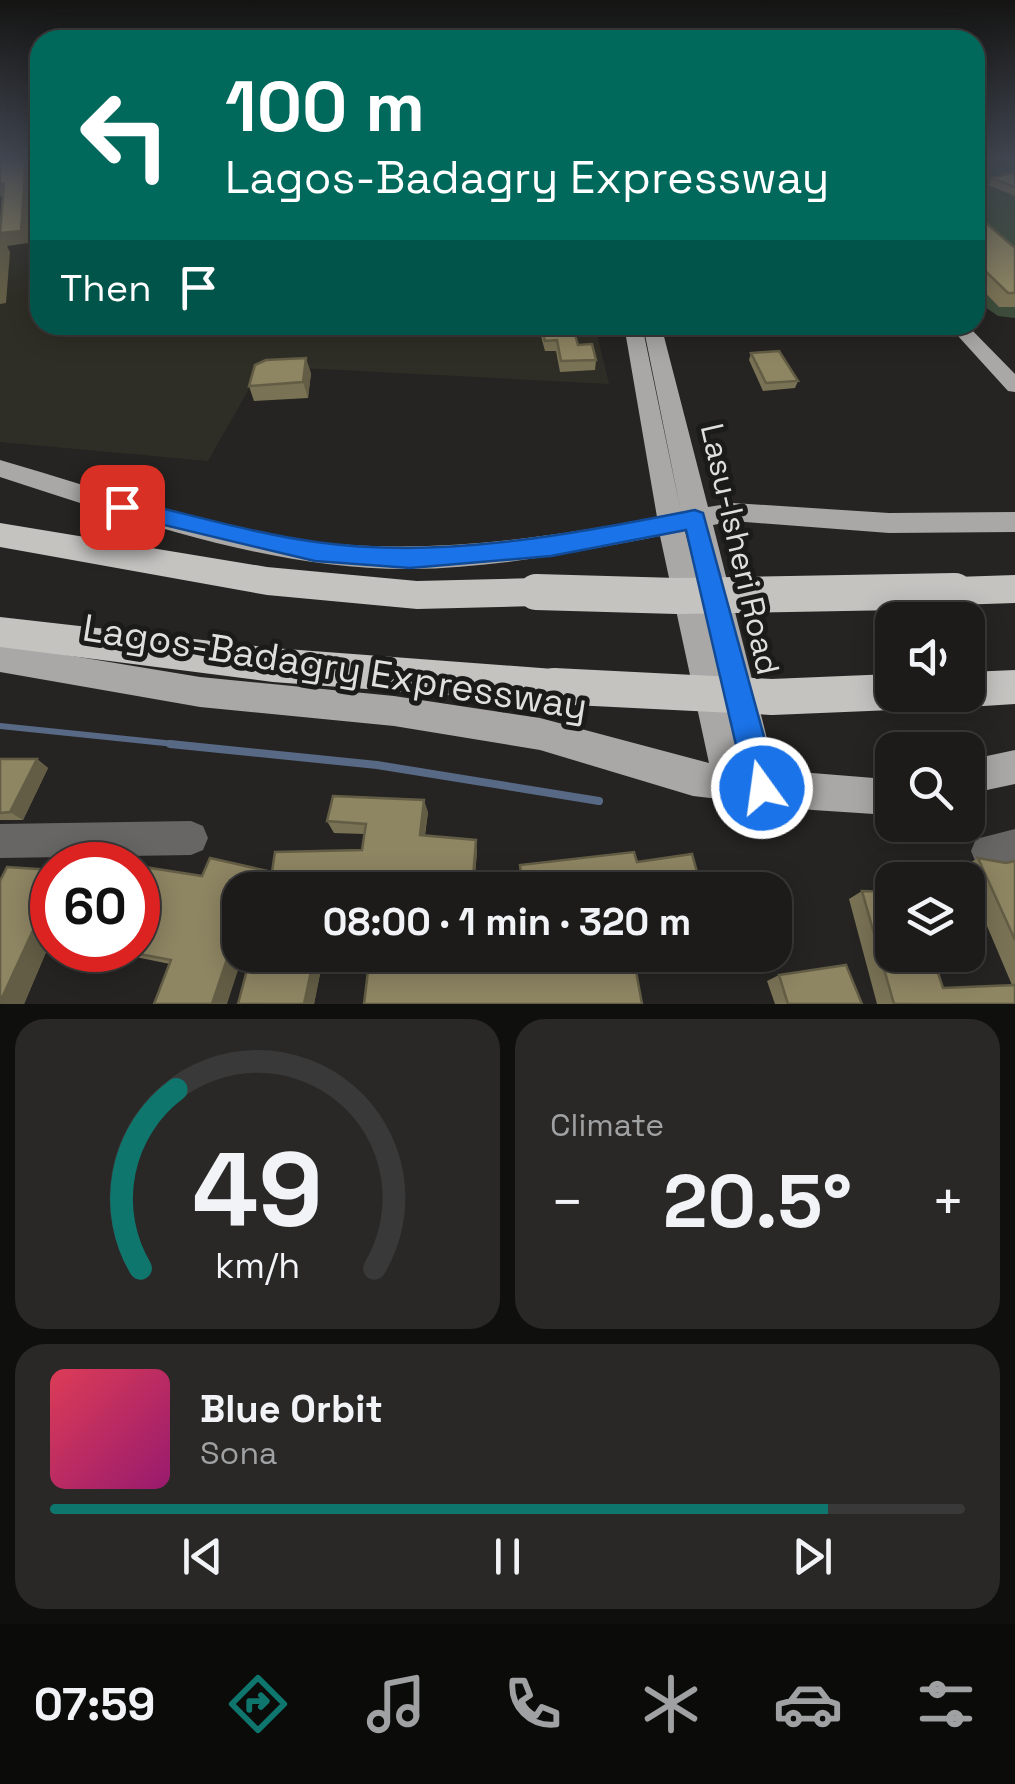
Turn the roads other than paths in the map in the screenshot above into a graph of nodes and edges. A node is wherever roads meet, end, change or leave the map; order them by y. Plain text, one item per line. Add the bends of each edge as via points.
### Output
1 (985, 334) edge
2 (636, 335) edge
3 (654, 335) edge
4 (967, 335) edge
5 (1015, 369) edge
6 (1015, 386) edge
7 (0, 468) edge
8 (683, 522) junction
9 (1015, 522) edge
10 (0, 535) edge
11 (1015, 588) edge
12 (0, 632) edge
13 (0, 658) edge
14 (1014, 688) edge
15 (985, 689) edge
16 (875, 693) edge
17 (1015, 768) edge
18 (985, 774) edge
19 (746, 786) junction
20 (875, 796) edge
21 (191, 838) dead end
22 (0, 841) edge

1 - 5 main road
2 - 8 main road, Lasu-Isheri Road
3 - 8 main road, Lasu-Isheri Road
4 - 6 main road
7 - 8 main road via 122,507 315,552 496,554
8 - 9 main road via 747,512 888,523
8 - 19 main road, Lasu-Isheri Road
10 - 11 highway, bridge via 267,581 417,594
12 - 16 highway, Lagos-Badagry Expressway, bridge via 273,665 554,686 772,697
13 - 19 main road, Lagos-Badagry Expressway via 200,692 540,734 693,778
14 - 15 highway
17 - 18 main road
19 - 20 main road, Lagos-Badagry Expressway
21 - 22 street

